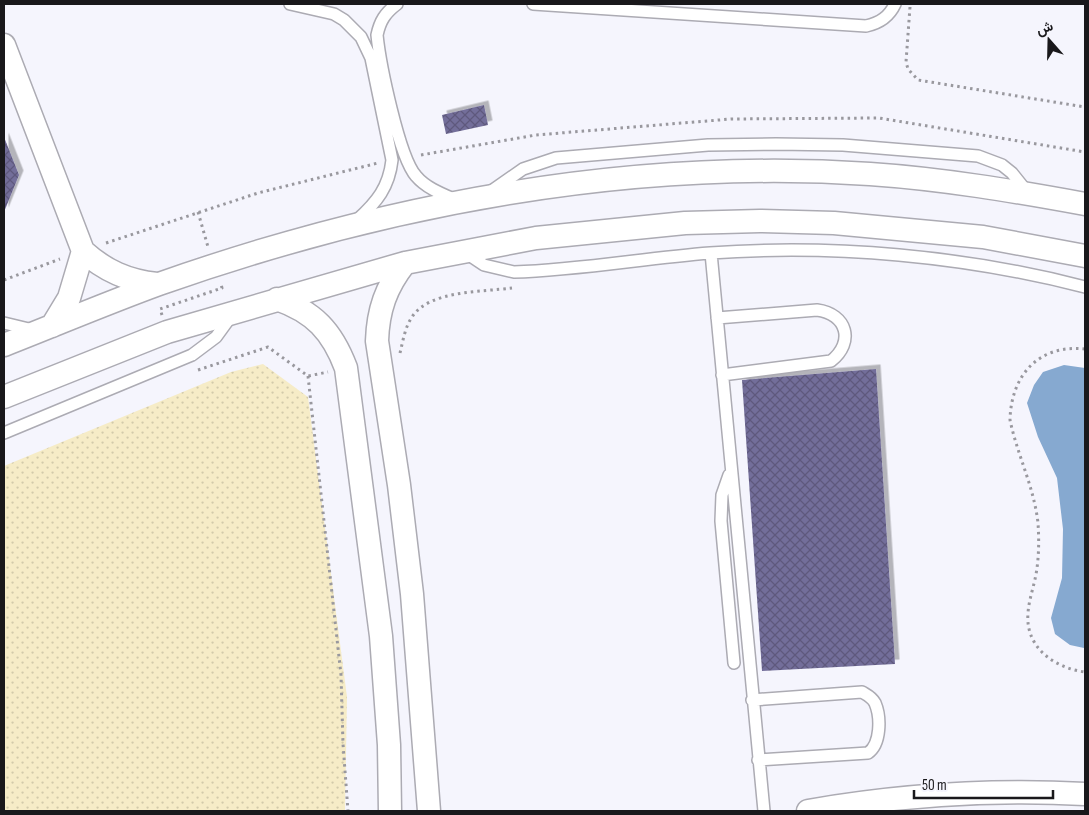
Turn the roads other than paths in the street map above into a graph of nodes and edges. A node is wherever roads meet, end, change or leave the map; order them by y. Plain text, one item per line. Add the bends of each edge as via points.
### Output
1 (290, 4) edge
2 (397, 4) edge
3 (534, 4) edge
4 (895, 4) edge
5 (4, 45) edge
6 (1028, 193) junction
7 (471, 201) junction
8 (1085, 204) edge
9 (350, 226) junction
10 (462, 250) junction
11 (83, 251) junction
12 (711, 253) junction
13 (1085, 256) edge
14 (405, 263) junction
15 (159, 284) junction
16 (1085, 287) edge
17 (277, 299) junction
18 (233, 313) junction
19 (717, 318) junction
20 (4, 323) edge
21 (46, 328) junction
22 (4, 346) edge
23 (722, 375) junction
24 (4, 398) edge
25 (4, 433) edge
26 (730, 471) junction
27 (734, 663) dead end
28 (752, 700) junction
29 (758, 760) junction
30 (1085, 794) edge
31 (893, 805) edge
32 (390, 811) edge
33 (429, 811) edge
34 (764, 811) edge
35 (808, 811) edge

1 - 9 lane via 323,11 344,20 361,37 371,58 391,147 390,172 387,184 374,205
2 - 7 lane via 387,11 377,35 401,144 410,168 416,177 434,190
3 - 4 lane via 866,26 887,17
5 - 11 street
6 - 7 street via 869,174 733,172 596,181
6 - 7 lane via 1007,169 978,156 843,145 776,144 670,148 556,158 523,169
6 - 8 street
7 - 9 street
9 - 15 street
10 - 12 lane via 484,265 514,272
10 - 13 street via 610,229 760,221 909,228 983,237
10 - 14 street
11 - 15 street via 95,262 126,278
11 - 21 street via 72,290
12 - 16 lane via 832,252 893,256 1012,271
12 - 19 lane
14 - 17 street
14 - 33 street via 383,299 377,341 411,585
15 - 21 street
17 - 18 street
17 - 32 street via 296,306 328,331 346,368 381,636 390,745
18 - 24 street via 167,332
18 - 25 lane via 216,337 192,355
19 - 23 lane
19 - 23 lane via 817,310 836,317 846,335 839,355 830,361
20 - 21 lane
21 - 22 street
23 - 26 lane
26 - 27 lane via 722,495 720,521
26 - 28 lane via 744,581
28 - 29 lane
28 - 29 lane via 862,692 874,702 877,710 877,744 868,752
29 - 34 lane
30 - 31 street via 990,791
31 - 35 street

